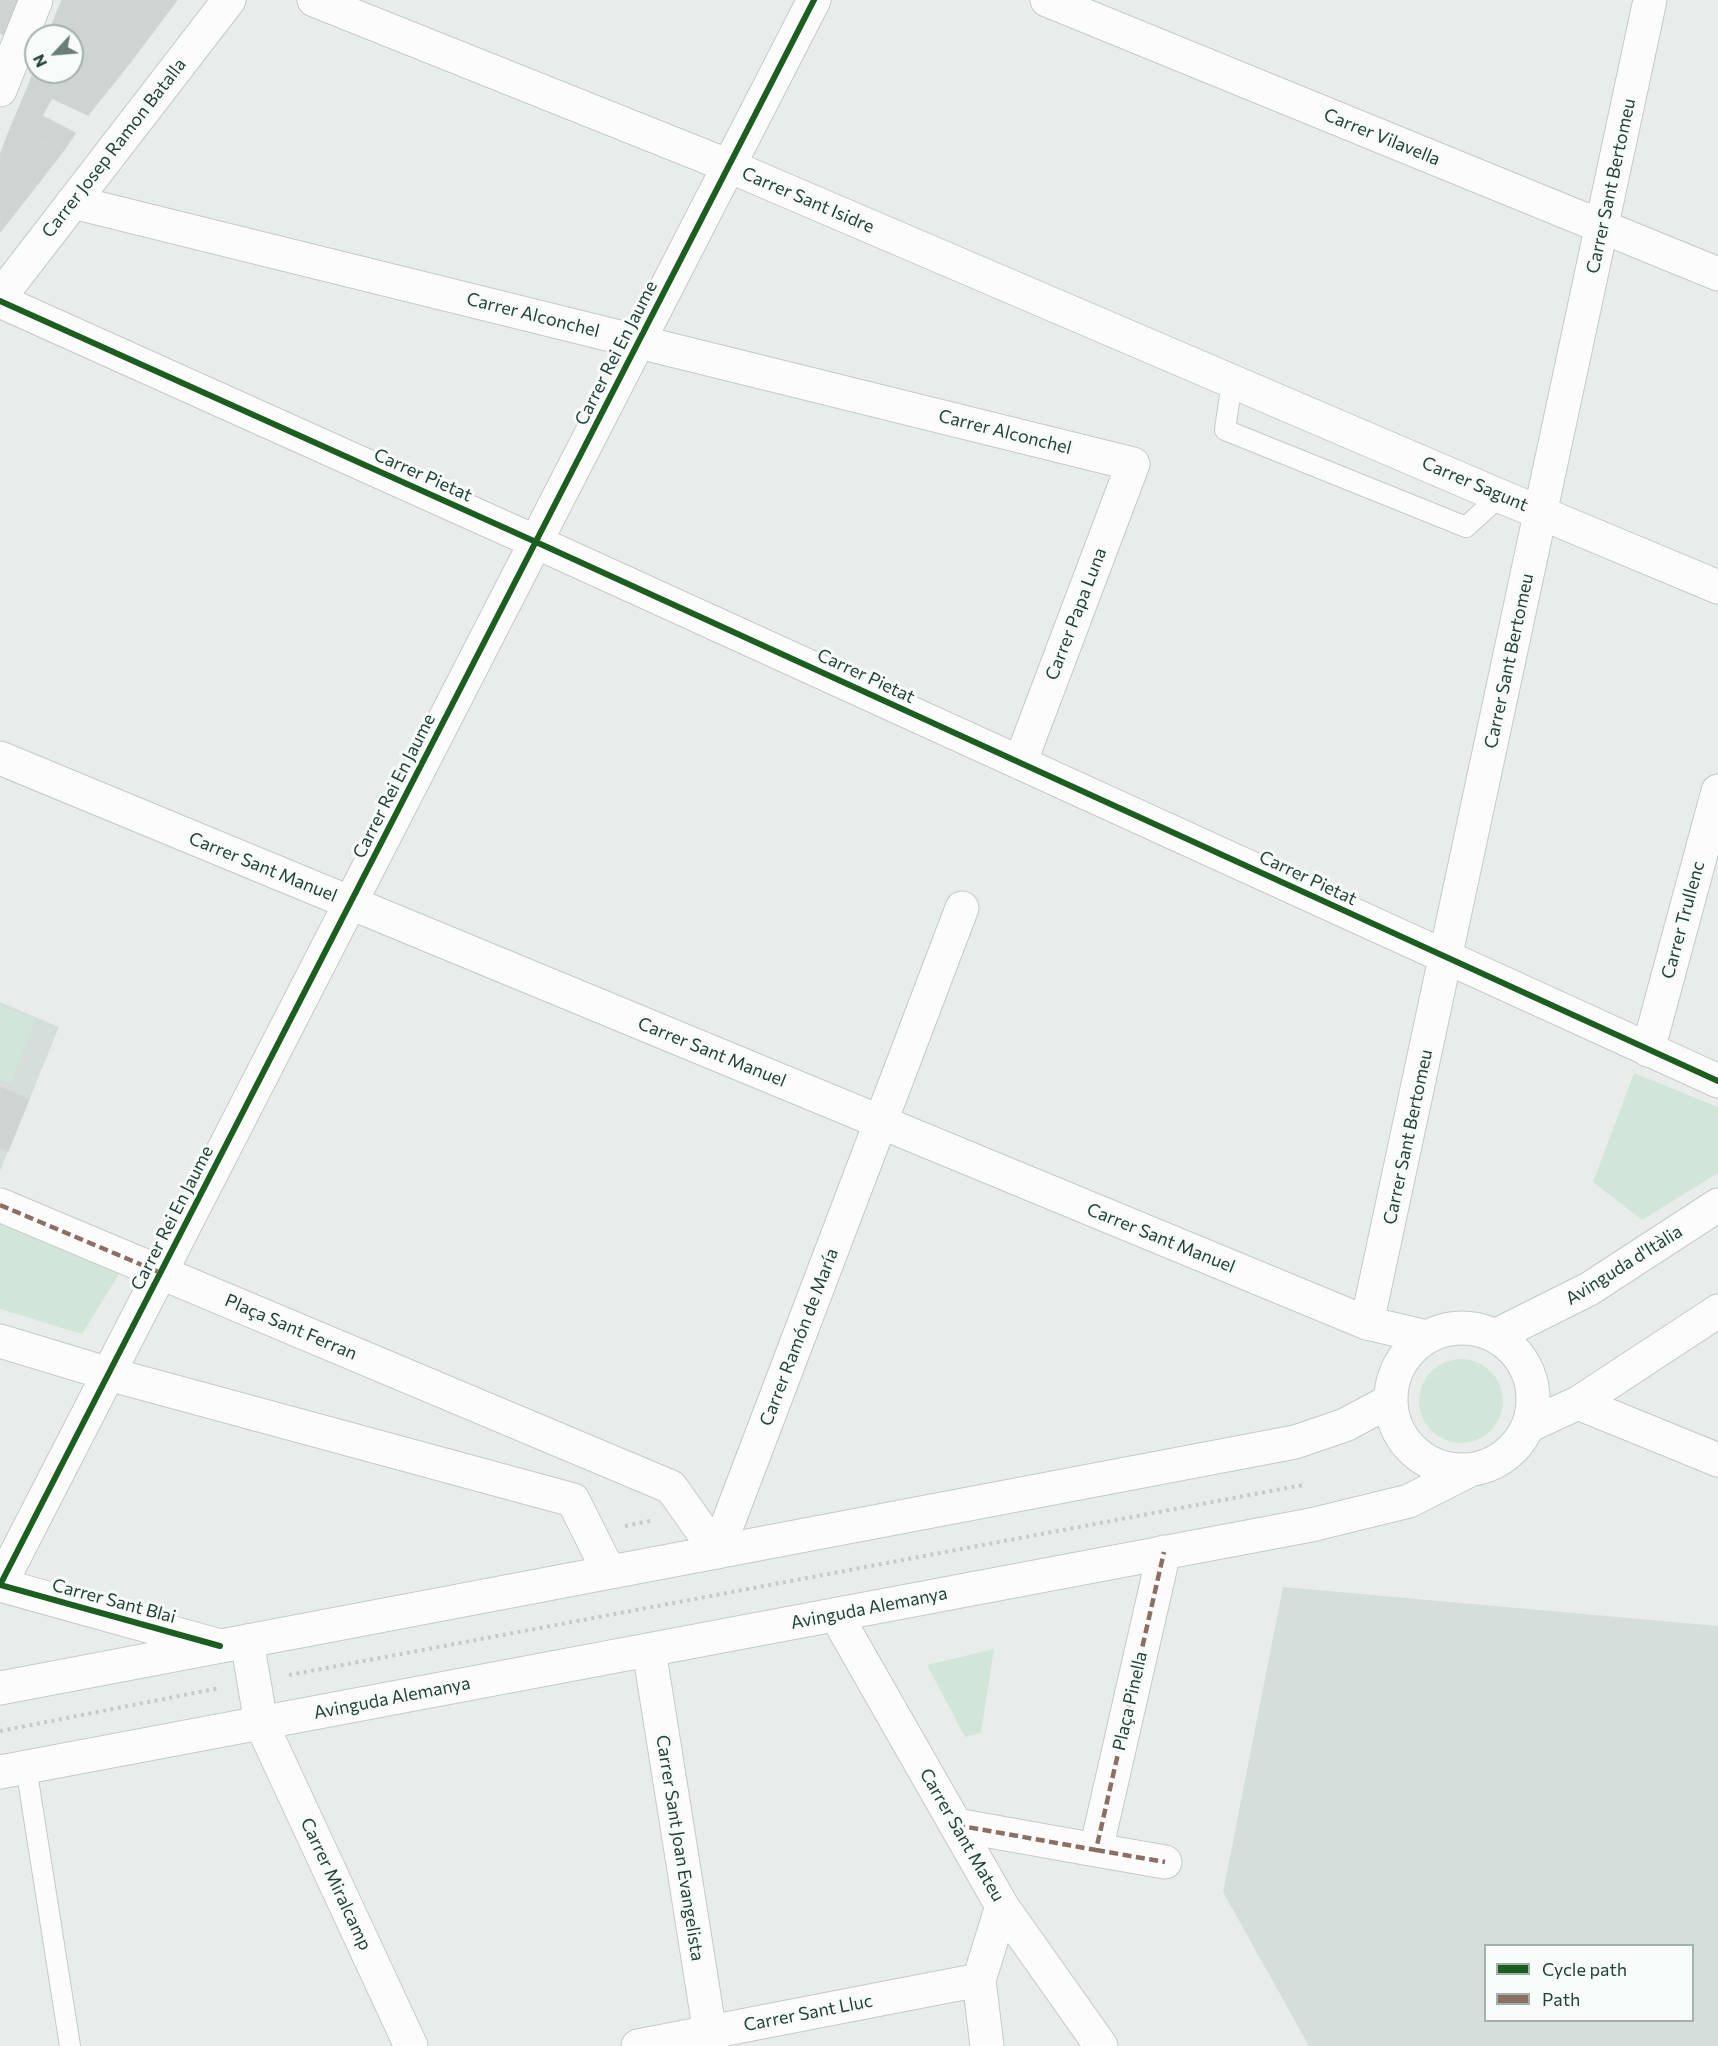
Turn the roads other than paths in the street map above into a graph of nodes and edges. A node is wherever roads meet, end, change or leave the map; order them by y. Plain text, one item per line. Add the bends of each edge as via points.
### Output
1 (36, 0) edge
2 (229, 0) edge
3 (314, 0) edge
4 (814, 0) edge
5 (1047, 0) edge
6 (1650, 0) edge
7 (7, 50) edge
8 (0, 90) edge
9 (729, 166) junction
10 (73, 202) junction
11 (1602, 227) junction
12 (1718, 274) edge
13 (0, 299) edge
14 (639, 341) junction
15 (1232, 381) junction
16 (1133, 464) joint
17 (1500, 496) junction
18 (1541, 512) junction
19 (536, 542) junction
20 (1718, 587) edge
21 (0, 758) edge
22 (1020, 763) junction
23 (1718, 791) edge
24 (351, 903) junction
25 (962, 908) dead end
26 (1446, 958) junction
27 (1648, 1050) junction
28 (1718, 1081) edge
29 (881, 1122) junction
30 (0, 1205) edge
31 (1718, 1205) edge
32 (161, 1273) junction
33 (1718, 1311) edge
34 (1367, 1323) junction
35 (1495, 1336) junction
36 (1427, 1337) junction
37 (0, 1341) edge
38 (109, 1374) junction
39 (1390, 1401) junction
40 (1578, 1403) junction
41 (1528, 1426) junction
42 (583, 1449) junction
43 (1718, 1460) edge
44 (1470, 1470) junction
45 (573, 1500) junction
46 (717, 1552) junction
47 (1164, 1552) junction
48 (609, 1572) junction
49 (0, 1585) edge
50 (836, 1614) junction
51 (233, 1643) junction
52 (649, 1650) junction
53 (0, 1688) edge
54 (261, 1723) junction
55 (13, 1770) edge
56 (956, 1825) junction
57 (1096, 1850) junction
58 (1165, 1862) dead end
59 (1002, 1905) junction
60 (979, 1980) junction
61 (711, 2039) edge
62 (70, 2046) edge
63 (411, 2046) edge
64 (638, 2046) edge
65 (987, 2046) edge
66 (1101, 2046) edge

1 - 7 street
2 - 10 street, Carrer Josep Ramon Batalla
3 - 9 street, Carrer Sant Isidre
4 - 9 street, Carrer Rei En Jaume
5 - 11 street, Carrer Vilavella
6 - 11 street, Carrer Sant Bertomeu
7 - 8 street
9 - 14 street, Carrer Rei En Jaume
9 - 15 street, Carrer Sant Isidre
10 - 13 street, Carrer Josep Ramon Batalla
10 - 14 street, Carrer Alconchel
11 - 12 street, Carrer Vilavella
11 - 18 street, Carrer Sant Bertomeu
13 - 19 street, Carrer Pietat
14 - 16 street, Carrer Alconchel
14 - 19 street, Carrer Rei En Jaume
15 - 17 street, Carrer Sagunt
15 - 17 lane via 1225,430 1466,526
16 - 22 street, Carrer Papa Luna
17 - 18 street, Carrer Sagunt
18 - 20 street, Carrer Sagunt
18 - 26 street, Carrer Sant Bertomeu
19 - 22 street, Carrer Pietat
19 - 24 street, Carrer Rei En Jaume
21 - 24 street, Carrer Sant Manuel
22 - 26 street, Carrer Pietat
23 - 27 street, Carrer Trullenc
24 - 29 street, Carrer Sant Manuel
24 - 32 street, Carrer Rei En Jaume
25 - 29 street
26 - 27 street, Carrer Pietat
26 - 34 street, Carrer Sant Bertomeu
27 - 28 street, Carrer Pietat
29 - 34 street, Carrer Sant Manuel
29 - 46 street, Carrer Ramón de María
30 - 32 street, Plaça Sant Ferran
31 - 35 street, Avinguda d'Itàlia via 1589,1290
32 - 38 street, Carrer Rei En Jaume
32 - 42 street, Plaça Sant Ferran
33 - 40 street
34 - 36 street, Carrer Sant Manuel
35 - 36 street via 1472,1329 1449,1329
35 - 41 street via 1512,1348 1531,1384 1533,1405
36 - 39 street via 1400,1364 1392,1382
37 - 38 street
38 - 45 street
38 - 49 street, Carrer Rei En Jaume
39 - 44 street via 1401,1435 1425,1461 1447,1470
39 - 46 street via 1346,1425 1295,1442
40 - 41 street
40 - 43 street
41 - 44 street via 1506,1456 1489,1466
42 - 45 street
42 - 46 street, Plaça Sant Ferran via 671,1487
44 - 47 street, Avinguda Alemanya via 1409,1501 1311,1525
45 - 48 street
46 - 48 street
47 - 50 street, Avinguda Alemanya
47 - 57 street, Plaça Pinella
48 - 51 street
49 - 51 street, Carrer Sant Blai
50 - 52 street, Avinguda Alemanya
50 - 56 street, Carrer Sant Mateu
51 - 53 street
51 - 54 street via 254,1682
52 - 54 street, Avinguda Alemanya
52 - 61 street, Carrer Sant Joan Evangelista
54 - 55 street, Avinguda Alemanya
54 - 63 street, Carrer Miralcamp
55 - 62 lane
56 - 57 street
56 - 59 street, Carrer Sant Mateu
57 - 58 street
59 - 60 street
59 - 66 street, Carrer Sant Mateu
60 - 61 street, Carrer Sant Lluc
60 - 65 street
61 - 64 street, Carrer Sant Lluc

